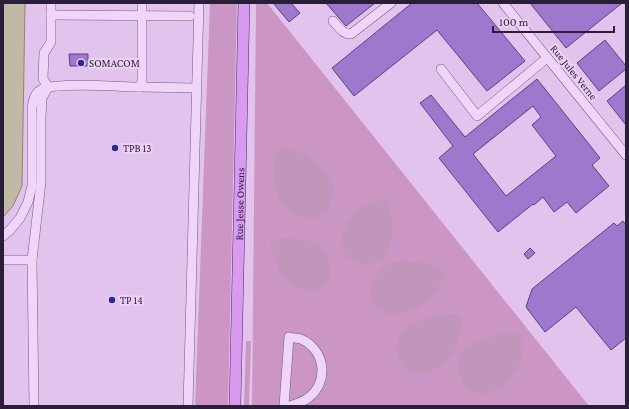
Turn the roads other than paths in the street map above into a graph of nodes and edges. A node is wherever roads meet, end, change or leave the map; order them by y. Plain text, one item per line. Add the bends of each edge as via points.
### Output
1 (51, 3) edge
2 (142, 3) edge
3 (199, 3) edge
4 (244, 3) edge
5 (390, 3) edge
6 (503, 3) edge
7 (51, 15) junction
8 (142, 16) junction
9 (190, 16) dead end
10 (333, 21) dead end
11 (548, 58) junction
12 (441, 69) dead end
13 (48, 87) junction
14 (139, 87) junction
15 (196, 88) junction
16 (626, 155) edge
17 (3, 236) edge
18 (3, 260) edge
19 (32, 260) junction
20 (34, 406) edge
21 (188, 406) edge
22 (236, 406) edge
23 (284, 406) edge
24 (290, 406) edge

1 - 7 lane
2 - 8 lane
3 - 15 lane
4 - 22 main road, Rue Jesse Owens
5 - 10 lane via 351,34 343,32
6 - 11 lane, Rue Jules Verne
7 - 8 lane
7 - 13 lane via 51,42 44,53 43,79
8 - 9 lane
8 - 14 lane via 142,82
11 - 12 lane via 477,116
11 - 16 lane, Rue Jules Verne
13 - 14 lane
13 - 17 lane via 39,91 32,108 32,186 28,202 20,218
13 - 19 lane via 42,98 41,182
14 - 15 lane
15 - 21 lane
18 - 19 lane
19 - 20 lane
23 - 24 lane via 289,337 301,339 313,347 321,360 322,372 320,382 309,398

